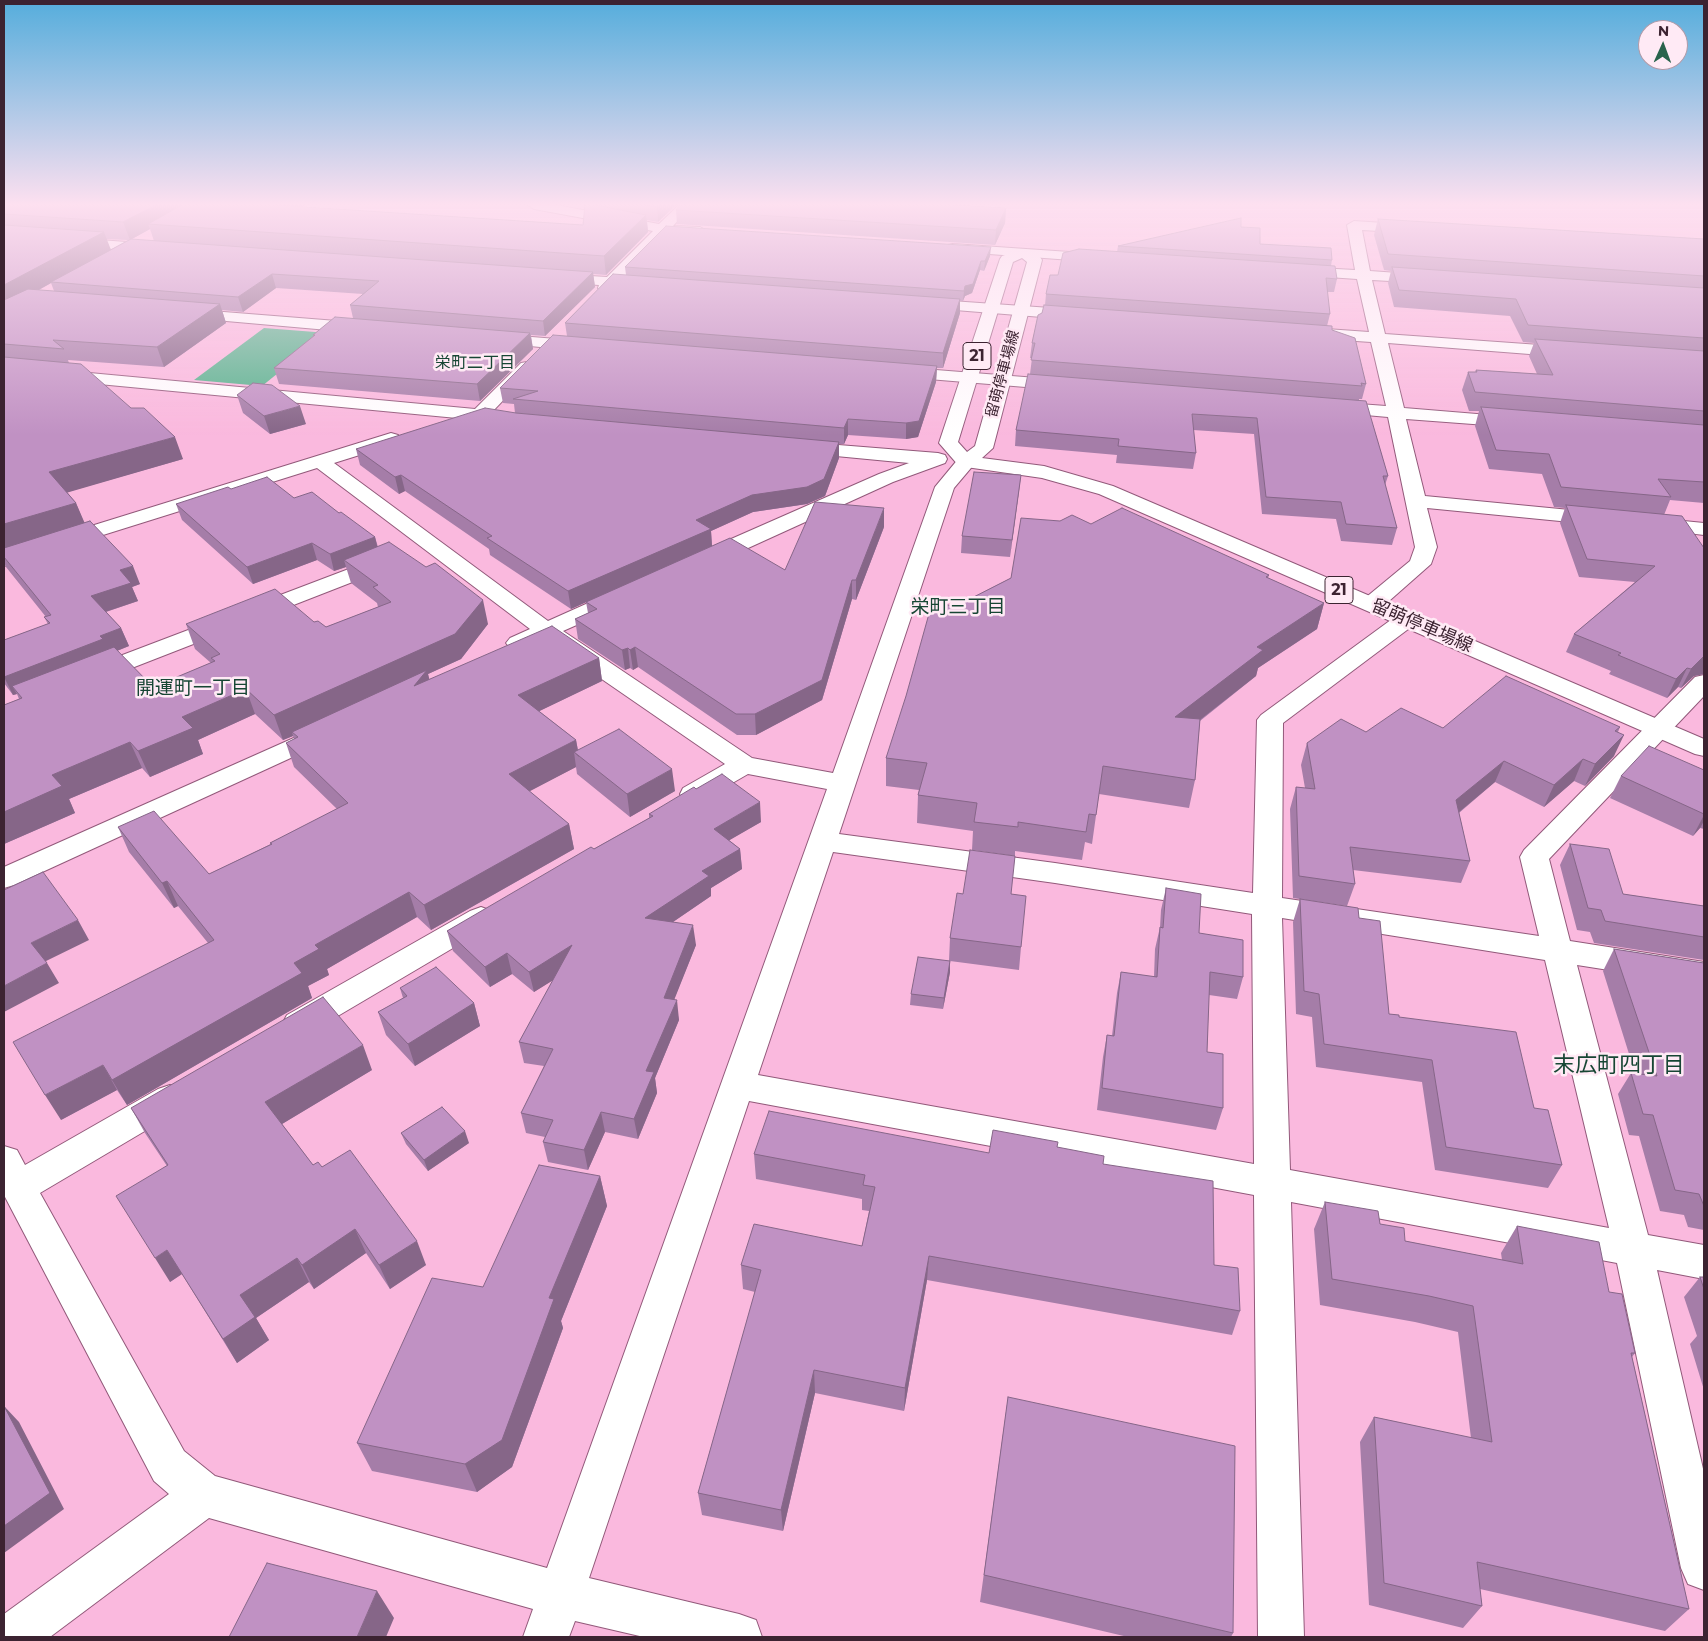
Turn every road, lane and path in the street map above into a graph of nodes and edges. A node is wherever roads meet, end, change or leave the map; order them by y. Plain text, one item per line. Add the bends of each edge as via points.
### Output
1 (605, 282) edge
2 (611, 282) junction
3 (1000, 282) edge
4 (1029, 282) edge
5 (1365, 282) edge
6 (657, 285) edge
7 (595, 298) edge
8 (910, 303) edge
9 (992, 309) junction
10 (1021, 311) junction
11 (169, 312) edge
12 (1091, 316) edge
13 (374, 329) edge
14 (563, 331) edge
15 (1300, 332) edge
16 (482, 338) edge
17 (1378, 338) junction
18 (550, 344) junction
19 (599, 348) edge
20 (1585, 353) edge
21 (4, 370) edge
22 (882, 370) edge
23 (970, 378) junction
24 (1002, 380) junction
25 (1078, 386) edge
26 (1317, 406) edge
27 (1396, 412) junction
28 (479, 415) junction
29 (519, 422) edge
30 (1526, 423) edge
31 (784, 446) edge
32 (319, 461) junction
33 (952, 461) junction
34 (1417, 501) junction
35 (1704, 529) edge
36 (413, 550) junction
37 (4, 560) edge
38 (689, 566) edge
39 (644, 586) edge
40 (1372, 604) junction
41 (1407, 619) junction
42 (546, 630) junction
43 (502, 650) edge
44 (1704, 682) edge
45 (68, 685) edge
46 (343, 724) edge
47 (1658, 728) junction
48 (1704, 748) edge
49 (744, 765) junction
50 (842, 783) junction
51 (666, 810) edge
52 (822, 841) junction
53 (4, 878) edge
54 (502, 906) edge
55 (1267, 907) junction
56 (1557, 952) junction
57 (1704, 973) edge
58 (277, 1036) edge
59 (738, 1085) junction
60 (191, 1086) edge
61 (11, 1174) edge
62 (1272, 1183) junction
63 (1633, 1249) junction
64 (1704, 1262) edge
65 (204, 1494) junction
66 (1704, 1568) edge
67 (560, 1594) junction
68 (12, 1637) edge
69 (546, 1637) edge
70 (739, 1637) edge
71 (1281, 1637) edge

1 - 2 street
2 - 6 street
2 - 7 street
3 - 9 street, 留萌停車場線 / 21
4 - 10 street, 留萌停車場線 / 21
5 - 17 street
8 - 9 street
9 - 10 street
9 - 23 street, 留萌停車場線 / 21
10 - 12 street
10 - 24 street, 留萌停車場線 / 21
11 - 13 street
14 - 18 street
15 - 17 street
16 - 18 street
17 - 20 street
17 - 27 street
18 - 19 street
18 - 28 street
21 - 28 street
22 - 23 street
23 - 24 street
23 - 33 street, 留萌停車場線 / 21 via 948,443
24 - 25 street
24 - 33 street, 留萌停車場線 / 21 via 984,448
26 - 27 street
27 - 30 street
27 - 34 street
28 - 29 street
28 - 32 street
31 - 33 street
32 - 36 street
32 - 37 street
33 - 38 street via 886,478
33 - 40 street, 留萌停車場線 / 21 via 1044,472 1106,490
33 - 50 street
34 - 35 street
34 - 40 street via 1426,547 1420,564
36 - 42 street
36 - 45 street
39 - 42 street
40 - 41 street, 留萌停車場線 / 21
41 - 47 street, 留萌停車場線 / 21
41 - 55 street via 1270,720
42 - 43 street
42 - 49 street
44 - 47 street
46 - 53 street
47 - 48 street, 留萌停車場線 / 21
47 - 56 street via 1534,857
49 - 50 street
49 - 51 street
50 - 52 street
52 - 55 street via 1055,873
52 - 59 street
54 - 58 street
55 - 56 street
55 - 62 street
56 - 57 street
56 - 63 street
59 - 62 street
59 - 67 street
60 - 61 street
61 - 65 street via 169,1466
62 - 63 street
62 - 71 street
63 - 64 street
63 - 66 street
65 - 67 street
65 - 68 street
67 - 69 street
67 - 70 street

